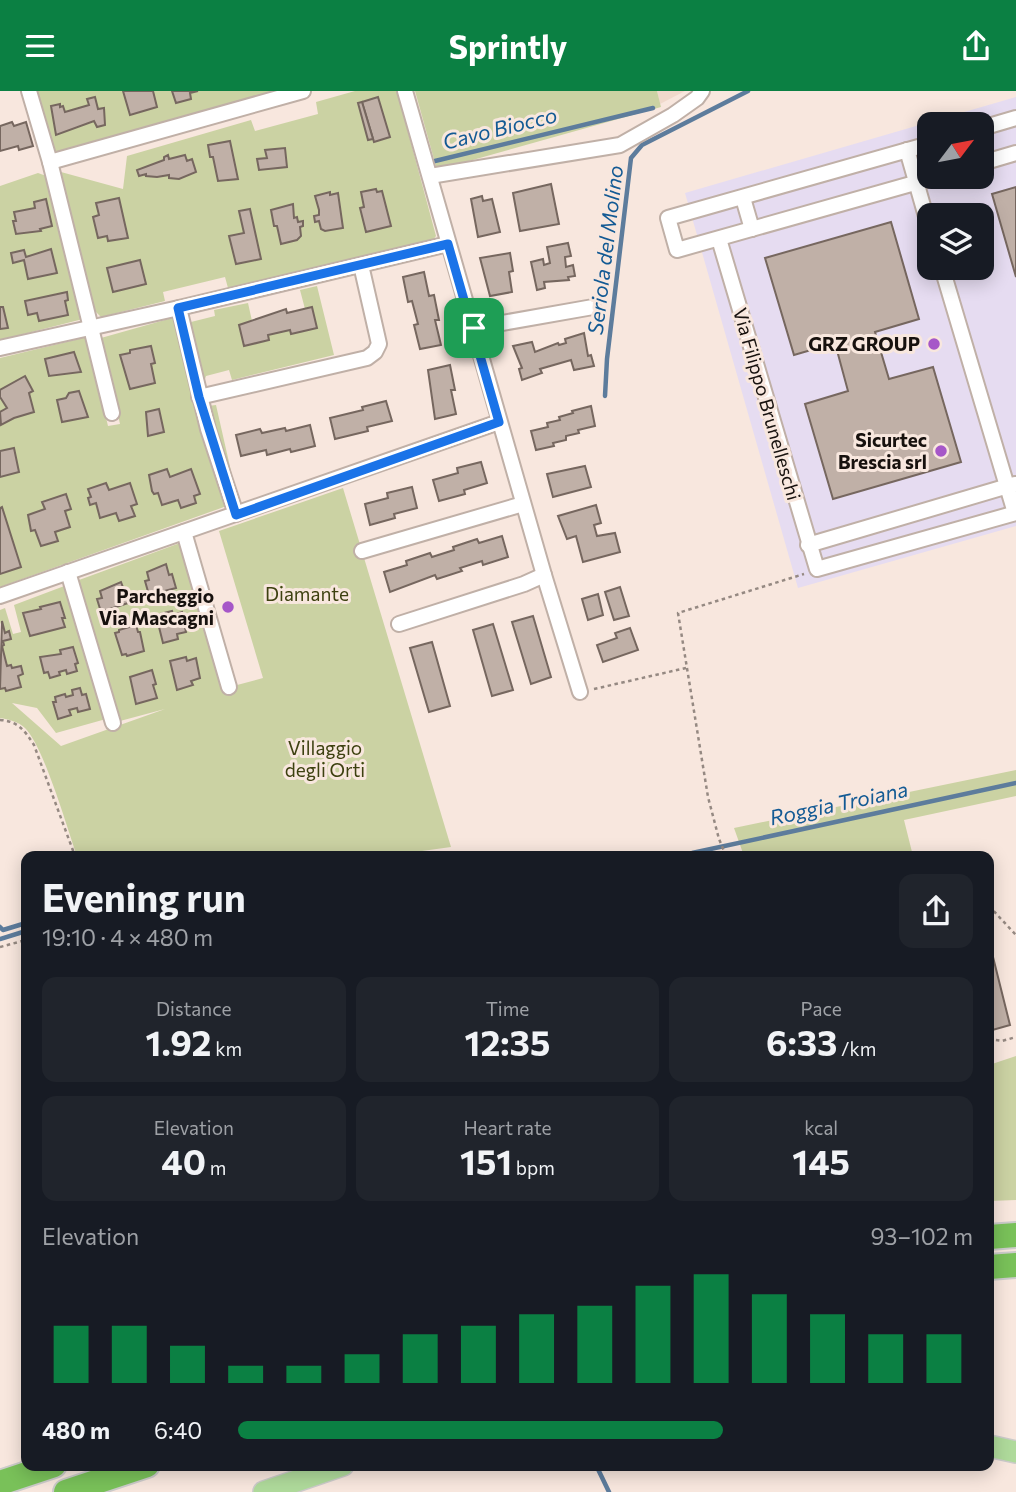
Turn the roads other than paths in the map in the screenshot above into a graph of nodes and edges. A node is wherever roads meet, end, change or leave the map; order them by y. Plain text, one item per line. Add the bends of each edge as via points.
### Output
1 (29, 91) edge
2 (303, 91) edge
3 (405, 91) edge
4 (702, 91) edge
5 (1016, 118) edge
6 (994, 124) edge
7 (917, 147) edge
8 (907, 150) junction
9 (1016, 153) edge
10 (994, 159) edge
11 (50, 162) junction
12 (430, 176) junction
13 (916, 183) junction
14 (743, 198) junction
15 (922, 203) edge
16 (752, 229) junction
17 (719, 239) junction
18 (448, 244) junction
19 (361, 265) junction
20 (946, 280) edge
21 (593, 307) dead end
22 (178, 308) junction
23 (92, 328) junction
24 (474, 328) junction
25 (0, 348) edge
26 (199, 397) junction
27 (111, 413) dead end
28 (499, 422) junction
29 (1012, 485) edge
30 (523, 504) junction
31 (1016, 513) edge
32 (236, 515) junction
33 (184, 532) junction
34 (808, 545) junction
35 (362, 551) dead end
36 (68, 572) junction
37 (544, 575) junction
38 (0, 596) edge
39 (399, 624) dead end
40 (229, 687) dead end
41 (580, 692) road end
42 (113, 723) dead end
43 (1016, 1235) edge
44 (994, 1237) edge
45 (1016, 1265) edge
46 (994, 1267) edge
47 (994, 1447) edge
48 (1016, 1452) edge
49 (36, 1471) edge
50 (129, 1471) edge
51 (325, 1471) edge
52 (0, 1483) edge
53 (66, 1492) edge
54 (264, 1492) edge

1 - 11 street
2 - 11 street
3 - 12 street
4 - 12 street via 673,115 621,145
5 - 6 street
7 - 8 street
8 - 13 street
8 - 14 street
9 - 10 street
11 - 23 street
12 - 18 street
13 - 15 street
13 - 16 street
14 - 16 street
14 - 17 street via 668,218 677,250
16 - 17 street
17 - 34 street, Via Filippo Brunelleschi
18 - 19 street
18 - 24 street
19 - 22 street
19 - 26 street via 379,344 375,352 333,367
20 - 29 street
21 - 24 street
22 - 23 street
22 - 26 street
23 - 25 street
23 - 27 street
24 - 28 street
26 - 32 street
28 - 30 street
28 - 32 street
29 - 31 street
29 - 34 street
30 - 35 street
30 - 37 street
31 - 34 street, Via Filippo Brunelleschi via 817,569
32 - 33 street
33 - 36 street
33 - 40 street
36 - 38 street
36 - 42 street
37 - 39 street
37 - 41 street
43 - 44 highway
45 - 46 highway
47 - 48 main road
49 - 52 highway
50 - 53 highway
51 - 54 main road

